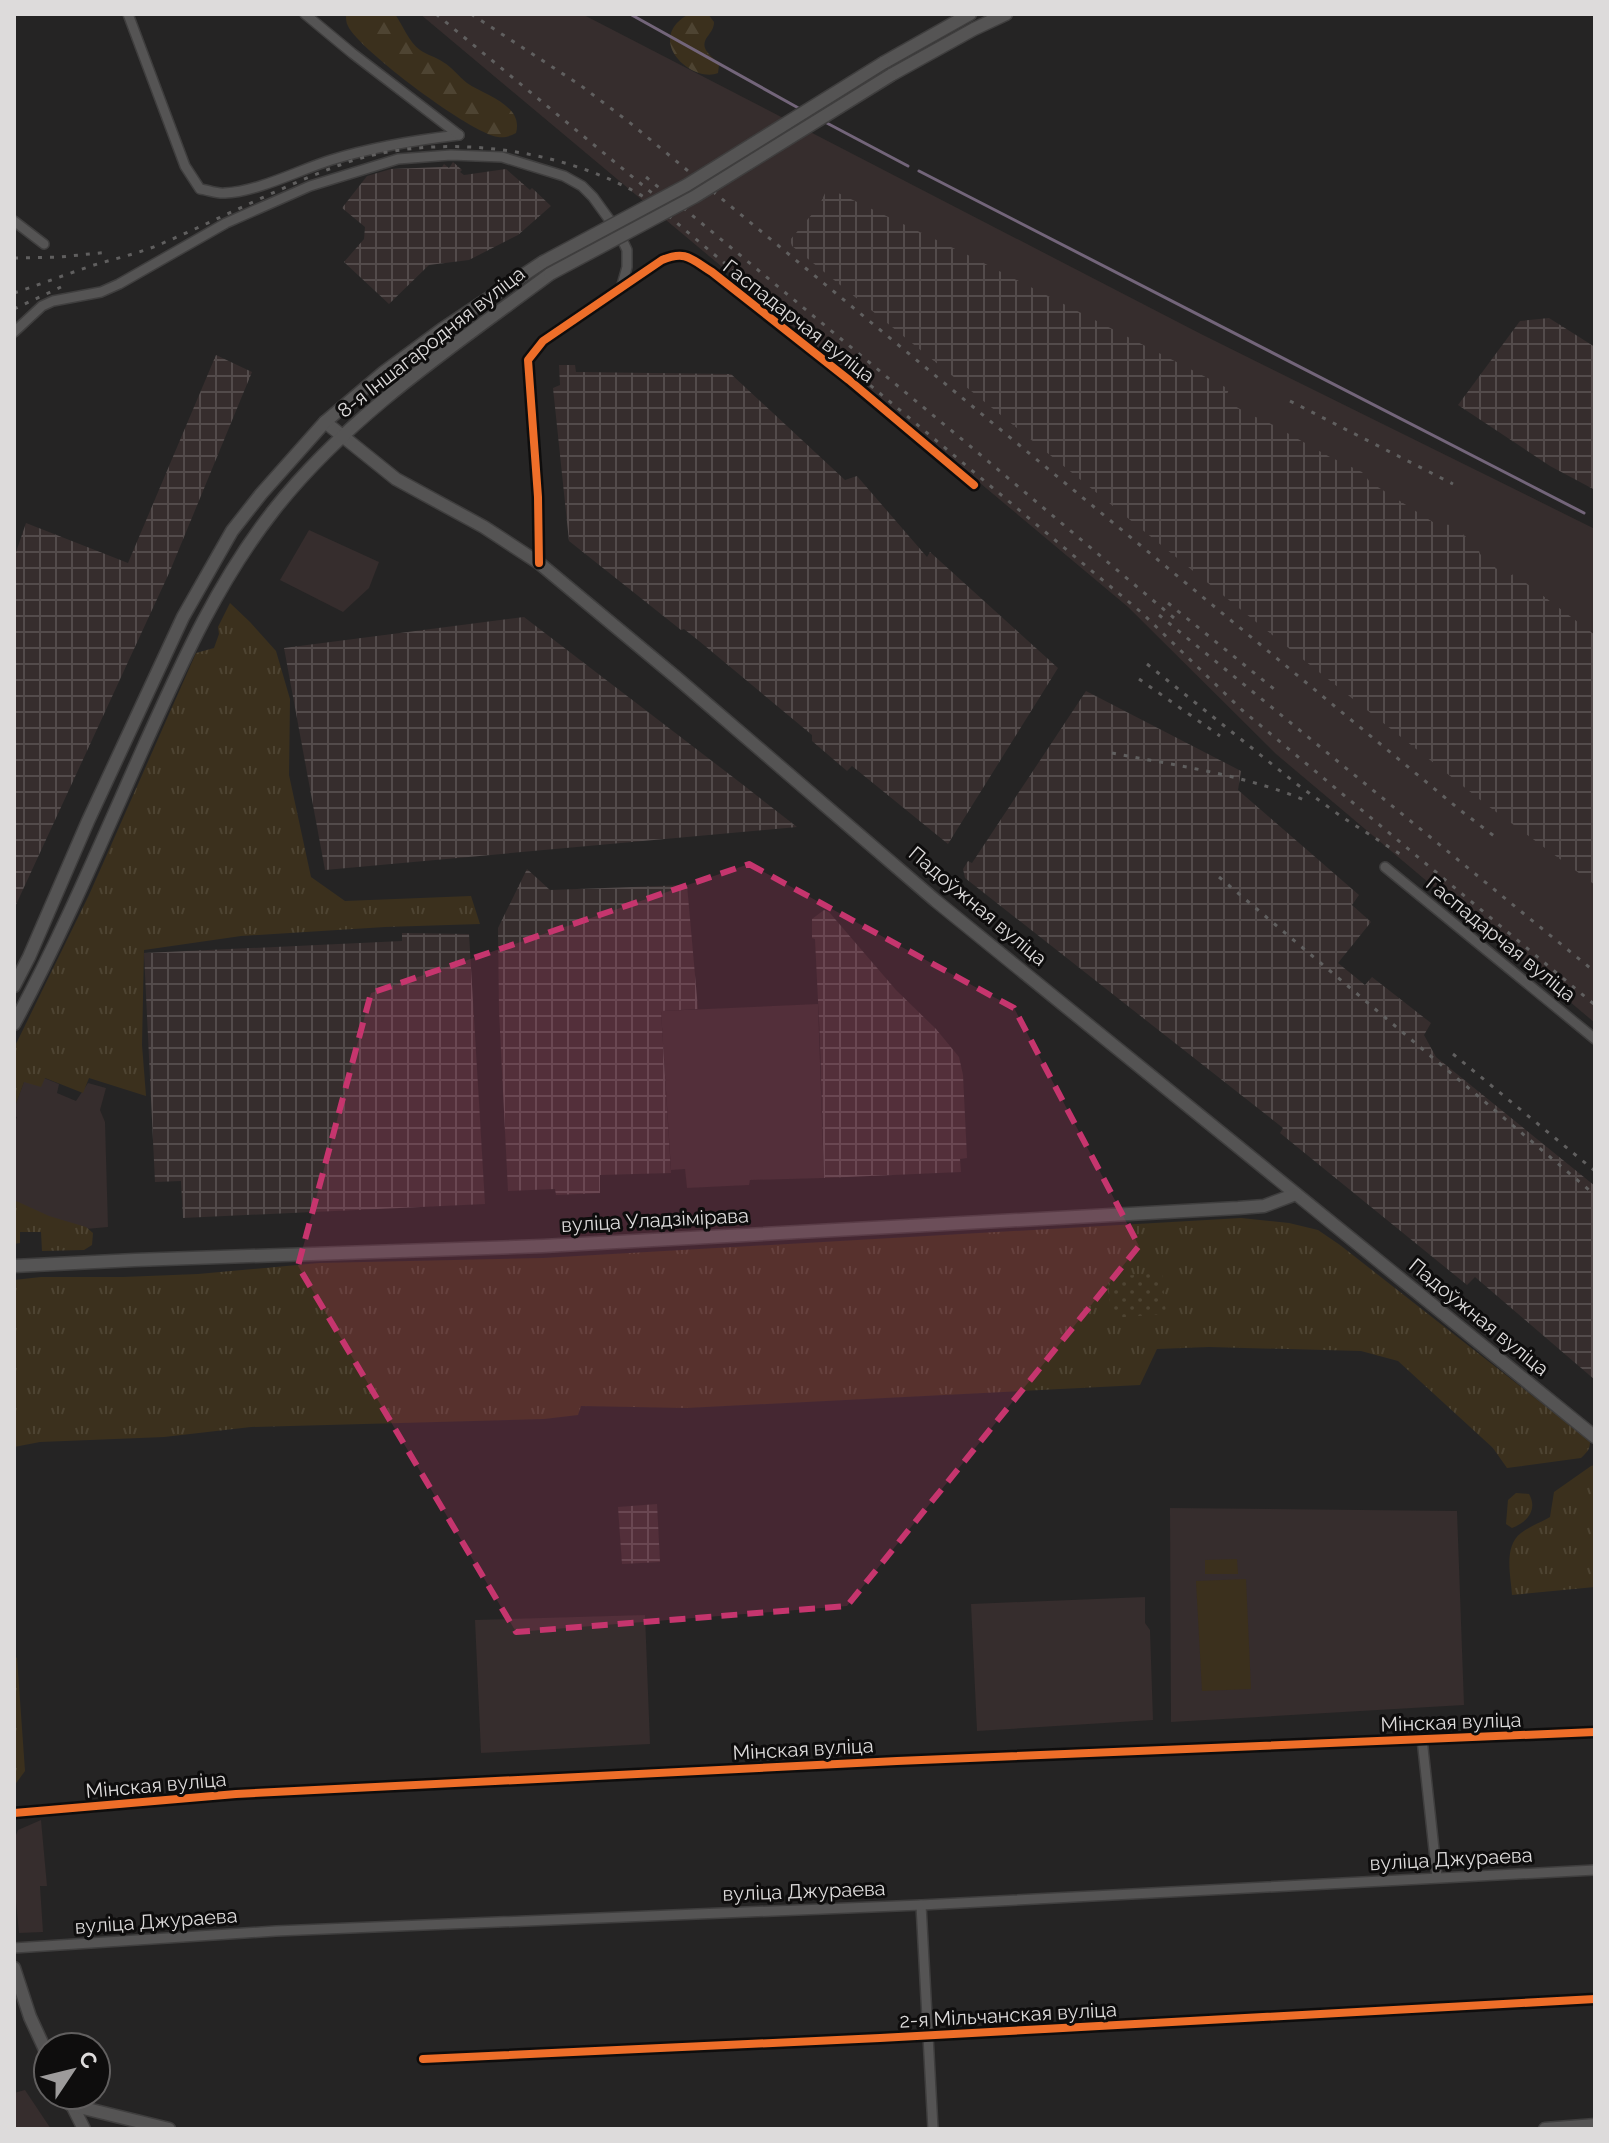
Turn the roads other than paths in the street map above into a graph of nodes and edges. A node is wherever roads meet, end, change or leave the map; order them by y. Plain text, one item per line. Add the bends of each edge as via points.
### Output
1 (128, 14) edge
2 (305, 14) edge
3 (970, 14) edge
4 (1006, 14) edge
5 (14, 221) edge
6 (44, 244) dead end
7 (622, 285) junction
8 (14, 332) edge
9 (325, 422) junction
10 (342, 438) junction
11 (974, 485) dead end
12 (539, 563) junction
13 (1385, 867) dead end
14 (14, 986) edge
15 (14, 1024) edge
16 (1595, 1039) edge
17 (1296, 1194) junction
18 (14, 1266) edge
19 (1595, 1437) edge
20 (1595, 1732) edge
21 (1422, 1739) junction
22 (14, 1813) edge
23 (1595, 1870) edge
24 (1437, 1877) junction
25 (921, 1905) junction
26 (14, 1948) edge
27 (14, 1968) edge
28 (1595, 1999) edge
29 (36, 2031) edge
30 (928, 2035) junction
31 (423, 2059) dead end
32 (75, 2111) edge
33 (107, 2111) edge
34 (1595, 2125) edge
35 (84, 2129) edge
36 (169, 2129) edge
37 (933, 2129) edge
38 (1545, 2129) edge

1 - 2 street via 185,166 200,189 223,193 254,187 372,149 459,135
3 - 9 main road, 8-я Іншагародняя вуліца, bridge via 687,185 543,262 384,372
4 - 10 main road, 8-я Іншагародняя вуліца, bridge via 891,75 694,197 550,274 390,394
5 - 6 street
7 - 8 street via 627,250 582,186 502,157 398,159 310,186 226,223 110,288 42,306
7 - 11 street, Гаспадарчая вуліца via 662,260 689,257
7 - 12 street, Гаспадарчая вуліца via 543,341 528,360
9 - 10 main road, Падоўжная вуліца
9 - 14 main road, 8-я Іншагародняя вуліца via 232,531 183,617
10 - 12 main road, Падоўжная вуліца via 396,479
10 - 15 main road, 8-я Іншагародняя вуліца via 274,510 206,613
12 - 17 main road, Падоўжная вуліца via 936,901
13 - 16 street, Гаспадарчая вуліца
17 - 18 main road, вуліца Уладзімірава via 1264,1206 1238,1208 543,1246
17 - 19 main road, Падоўжная вуліца
20 - 21 street, Мінская вуліца
21 - 22 street, Мінская вуліца via 236,1794
21 - 24 street
23 - 24 street, вуліца Джураева
24 - 25 street, вуліца Джураева
25 - 26 street, вуліца Джураева via 276,1931
25 - 30 street
27 - 29 main road
28 - 30 street, 2-я Мільчанская вуліца
30 - 31 street, 2-я Мільчанская вуліца
30 - 37 street
32 - 35 main road
33 - 36 main road
34 - 38 main road

